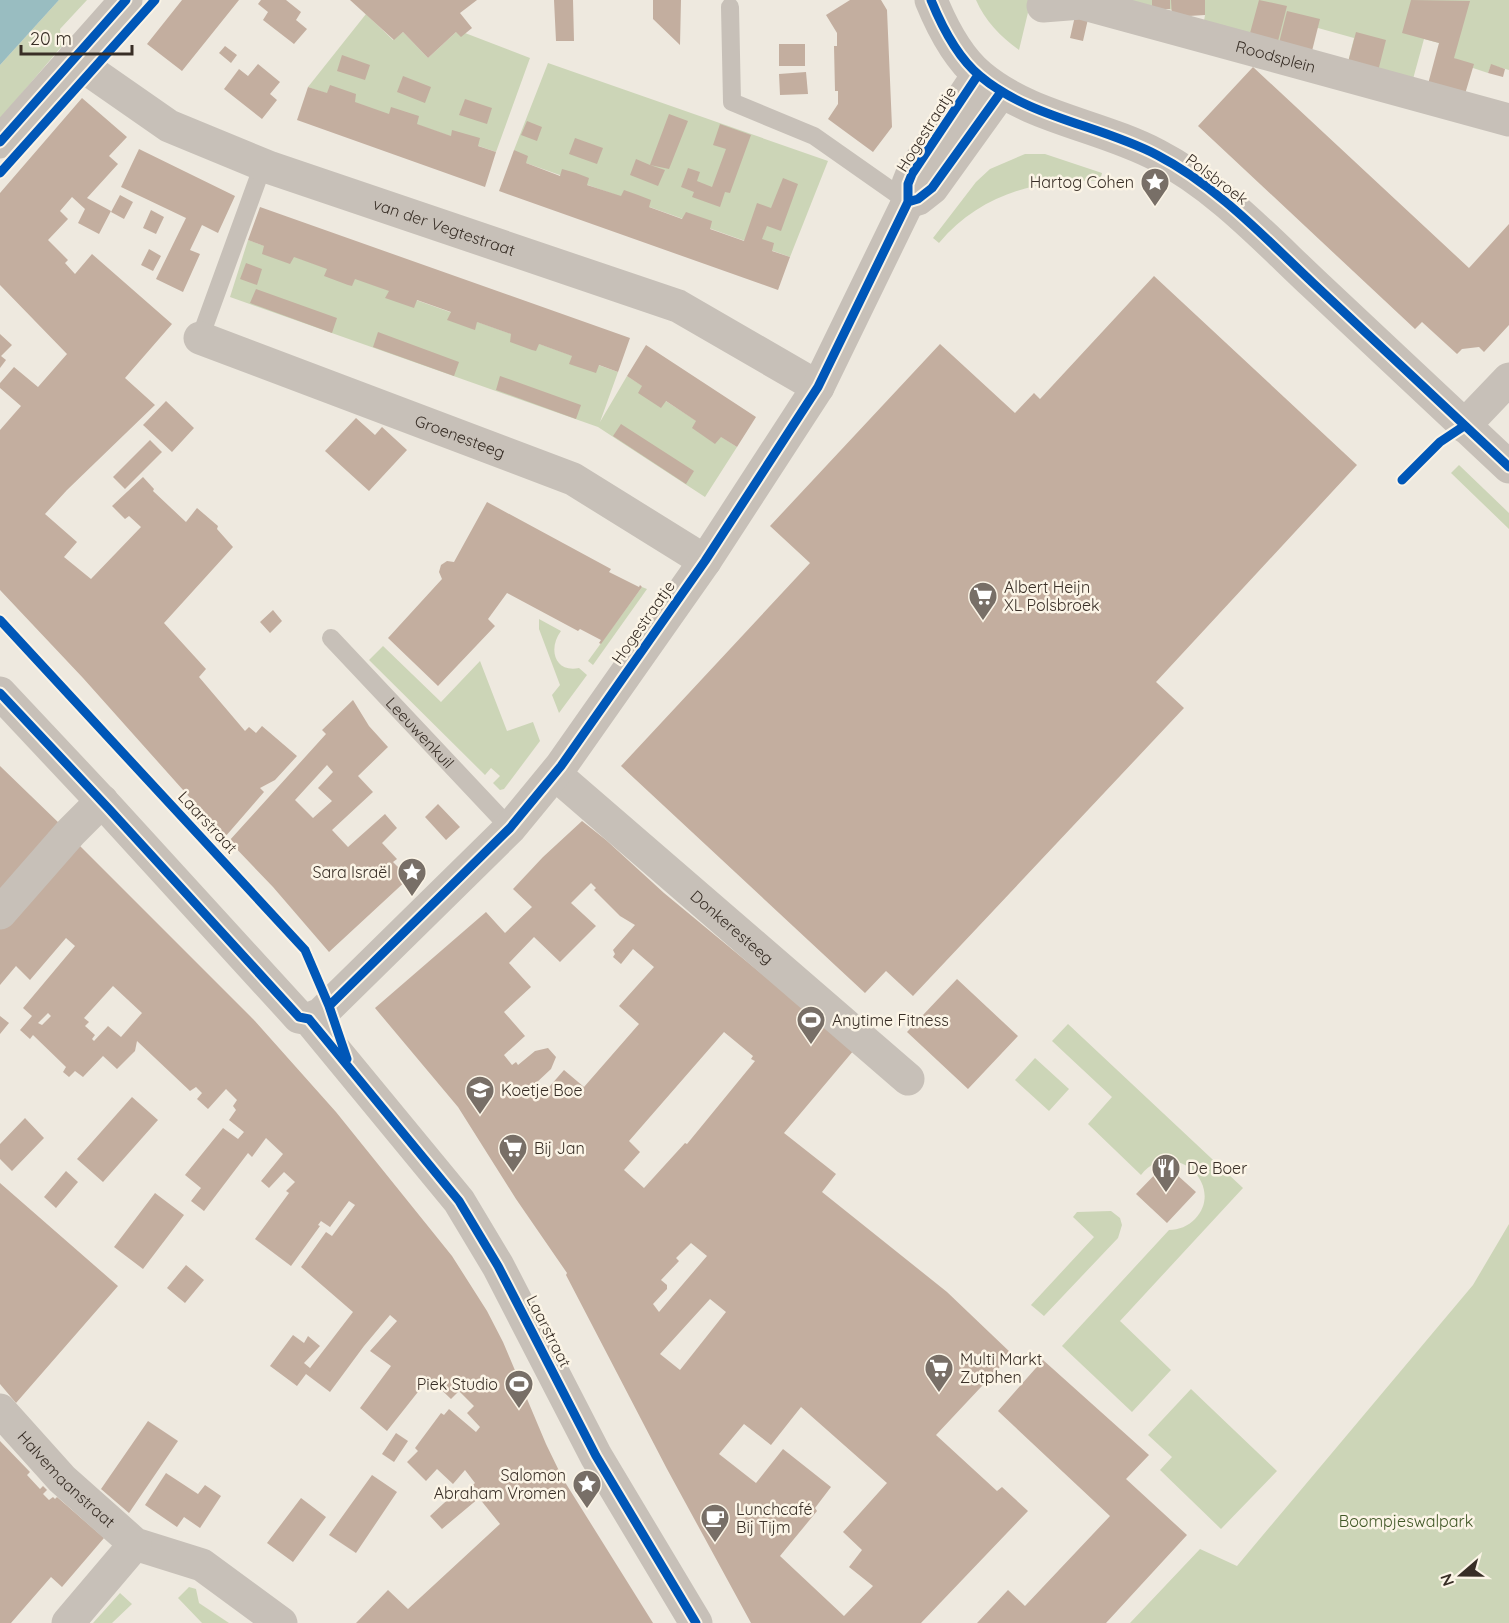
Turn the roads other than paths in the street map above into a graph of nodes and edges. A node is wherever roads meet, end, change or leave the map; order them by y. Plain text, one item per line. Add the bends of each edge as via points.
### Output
1 (126, 0) edge
2 (932, 0) edge
3 (1043, 6) dead end
4 (730, 7) dead end
5 (74, 57) junction
6 (989, 83) junction
7 (1509, 120) edge
8 (0, 142) edge
9 (263, 165) junction
10 (908, 202) junction
11 (200, 338) joint
12 (1509, 379) edge
13 (818, 387) junction
14 (1464, 426) junction
15 (1509, 467) edge
16 (705, 561) junction
17 (331, 638) dead end
18 (0, 693) edge
19 (555, 774) junction
20 (102, 801) junction
21 (510, 828) junction
22 (0, 913) edge
23 (319, 1013) junction
24 (908, 1079) dead end
25 (0, 1410) edge
26 (135, 1544) junction
27 (68, 1623) edge
28 (281, 1623) edge
29 (696, 1623) edge

1 - 5 street
2 - 6 street, Polsbroek via 964,59
3 - 7 street, Roodsplein via 1081,3
4 - 10 lane via 732,102 814,136
5 - 8 street
5 - 9 street, van der Vegtestraat via 169,126
6 - 10 street via 932,188
6 - 14 street, Polsbroek via 1040,110 1158,155 1227,202
9 - 11 lane
9 - 13 street, van der Vegtestraat via 678,306
10 - 13 street, Hogestraatje
11 - 16 street, Groenesteeg via 573,478
12 - 14 street
13 - 16 street, Hogestraatje
14 - 15 street, Polsbroek
16 - 19 street, Hogestraatje
17 - 21 lane, Leeuwenkuil
18 - 20 street, Laarstraat
19 - 21 street, Hogestraatje
19 - 24 street, Donkeresteeg
20 - 22 street
20 - 23 street, Laarstraat via 299,1017
21 - 23 street, Hogestraatje
23 - 29 street, Laarstraat via 459,1201 498,1266 596,1456
25 - 26 street, Halvemaanstraat via 62,1479
26 - 27 street
26 - 28 street, Halvemaanstraat via 202,1565

